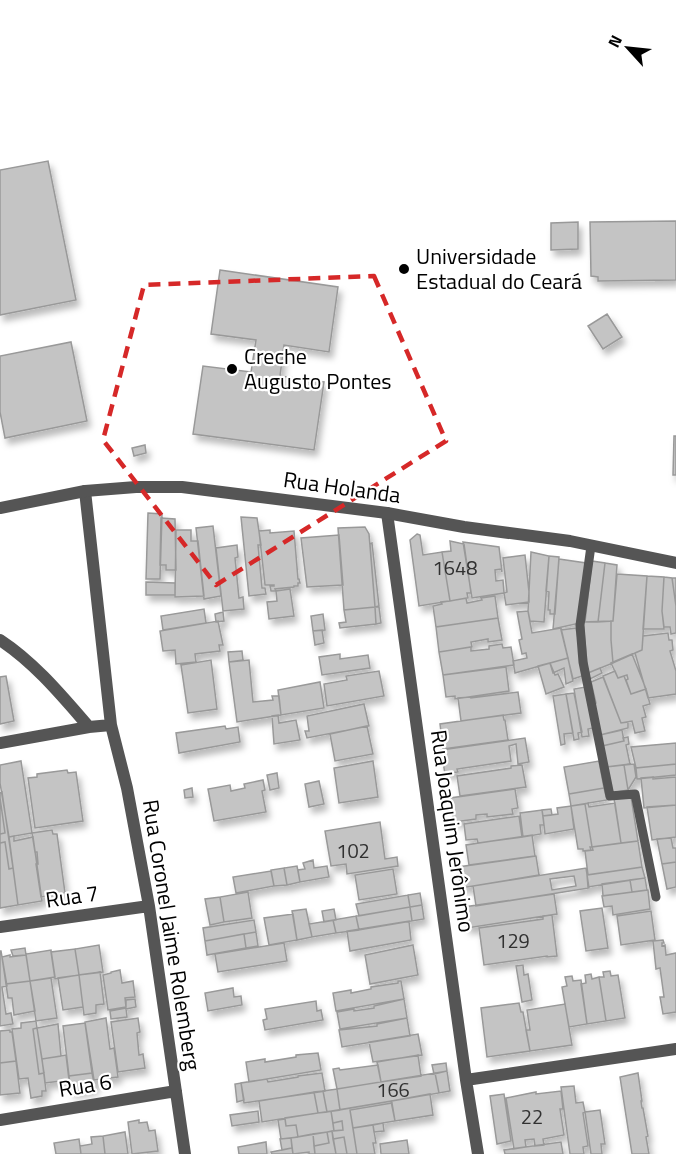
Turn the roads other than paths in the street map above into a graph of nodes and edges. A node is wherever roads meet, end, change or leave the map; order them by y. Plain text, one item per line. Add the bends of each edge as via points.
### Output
1 (85, 491) junction
2 (0, 508) edge
3 (387, 513) junction
4 (591, 546) junction
5 (676, 563) edge
6 (0, 640) edge
7 (111, 725) junction
8 (89, 727) junction
9 (0, 743) edge
10 (656, 897) dead end
11 (149, 906) junction
12 (0, 927) edge
13 (676, 1049) edge
14 (466, 1080) junction
15 (176, 1091) junction
16 (0, 1120) edge
17 (185, 1154) edge
18 (478, 1154) edge

1 - 2 street, Rua Holanda
1 - 3 street, Rua Holanda via 182,487
1 - 7 street, Rua Coronel Jaime Rolemberg
3 - 4 street, Rua Holanda
3 - 14 street, Rua Joaquim Jerônimo
4 - 5 street, Rua Holanda
4 - 10 lane via 580,625 584,662 610,796 635,794
6 - 8 street via 47,680
7 - 8 street
7 - 11 street, Rua Coronel Jaime Rolemberg
8 - 9 street
11 - 12 street, Rua 7
11 - 15 street, Rua Coronel Jaime Rolemberg
13 - 14 street
14 - 18 street, Rua Joaquim Jerônimo
15 - 16 street, Rua 6
15 - 17 street, Rua Coronel Jaime Rolemberg

